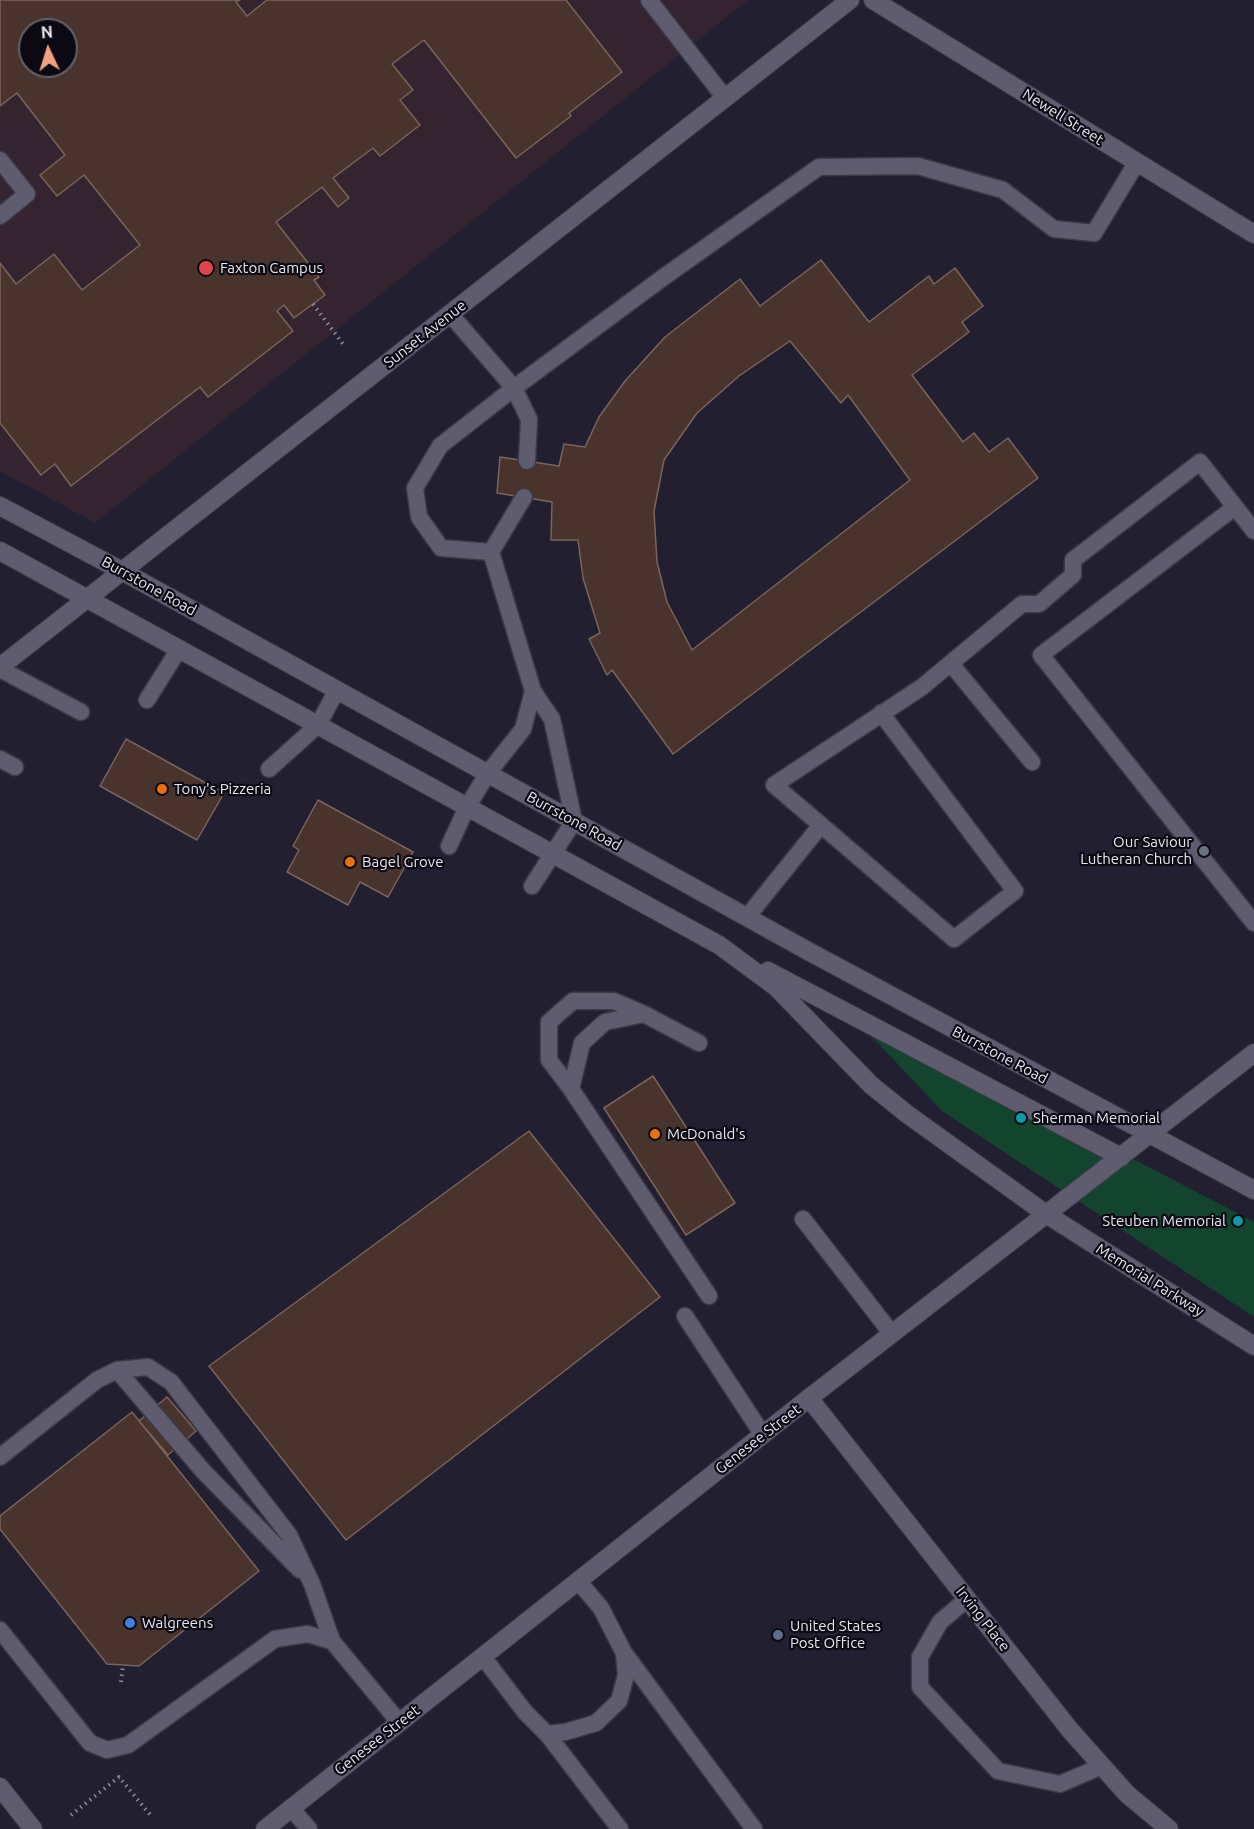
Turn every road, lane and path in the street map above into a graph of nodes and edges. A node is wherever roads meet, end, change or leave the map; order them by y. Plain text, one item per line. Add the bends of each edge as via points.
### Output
1 (649, 0) edge
2 (850, 0) edge
3 (873, 0) edge
4 (725, 98) junction
5 (0, 160) edge
6 (1137, 162) junction
7 (0, 216) edge
8 (1254, 234) edge
9 (313, 304) dead end
10 (450, 314) junction
11 (343, 344) dead end
12 (514, 388) junction
13 (527, 461) dead end
14 (524, 497) dead end
15 (0, 506) edge
16 (1235, 507) junction
17 (1254, 531) edge
18 (0, 551) edge
19 (491, 552) junction
20 (122, 571) junction
21 (86, 598) junction
22 (179, 649) junction
23 (951, 664) junction
24 (0, 668) edge
25 (337, 690) junction
26 (533, 691) junction
27 (147, 700) dead end
28 (81, 712) dead end
29 (881, 713) junction
30 (318, 725) junction
31 (1032, 762) dead end
32 (269, 769) dead end
33 (488, 773) junction
34 (467, 807) junction
35 (574, 821) junction
36 (821, 825) junction
37 (449, 846) dead end
38 (552, 853) junction
39 (532, 886) dead end
40 (747, 916) junction
41 (1254, 923) edge
42 (719, 945) junction
43 (644, 1014) junction
44 (699, 1043) dead end
45 (1254, 1053) edge
46 (571, 1089) junction
47 (1149, 1135) junction
48 (1121, 1157) junction
49 (1254, 1190) edge
50 (1046, 1215) junction
51 (803, 1218) dead end
52 (709, 1296) dead end
53 (685, 1316) dead end
54 (892, 1334) junction
55 (1254, 1346) edge
56 (117, 1370) junction
57 (809, 1398) junction
58 (763, 1435) junction
59 (0, 1457) edge
60 (310, 1580) junction
61 (578, 1581) junction
62 (967, 1599) junction
63 (0, 1630) edge
64 (332, 1641) junction
65 (624, 1653) junction
66 (483, 1657) junction
67 (123, 1665) dead end
68 (122, 1682) dead end
69 (399, 1722) junction
70 (547, 1734) junction
71 (1102, 1766) junction
72 (0, 1787) edge
73 (291, 1808) junction
74 (70, 1815) dead end
75 (153, 1817) dead end
76 (33, 1829) edge
77 (265, 1829) edge
78 (309, 1829) edge
79 (620, 1829) edge
80 (754, 1829) edge
81 (1169, 1829) edge

1 - 4 lane
2 - 4 street, Sunset Avenue
3 - 6 street, Newell Street
4 - 10 street, Sunset Avenue
5 - 7 lane via 27,194
6 - 8 street, Newell Street
6 - 12 lane via 1094,233 1054,229 1003,190 918,165 819,167
9 - 11 path
10 - 12 lane
10 - 20 street, Sunset Avenue
12 - 13 lane via 529,419
12 - 19 lane via 440,446 415,488 419,517 441,548
14 - 19 lane
15 - 20 street, Burrstone Road
16 - 17 lane
16 - 23 lane via 1200,462 1073,560 1074,575 1039,604 1022,604
16 - 41 lane via 1041,655
18 - 21 street
19 - 26 lane
20 - 21 street, Sunset Avenue
20 - 25 street, Burrstone Road
21 - 22 street
21 - 24 street, Sunset Avenue
22 - 27 lane
22 - 30 street
23 - 29 lane
23 - 31 lane
24 - 28 lane
25 - 30 lane
25 - 33 street, Burrstone Road
26 - 33 lane via 524,729
26 - 35 lane via 552,719
29 - 36 lane via 774,785
29 - 36 lane via 1015,891 954,939
30 - 32 lane
30 - 34 street
33 - 34 lane
33 - 35 street, Burrstone Road
34 - 37 lane
34 - 38 street
35 - 38 lane
35 - 40 street, Burrstone Road
36 - 40 lane
38 - 39 lane
38 - 42 street
40 - 47 street, Burrstone Road
42 - 48 street
42 - 50 street via 776,987 871,1085
43 - 44 lane
43 - 46 lane via 605,1022 582,1043
43 - 46 lane via 614,1001 573,1001 549,1022 549,1060
45 - 47 street, Genesee Street
46 - 52 lane
47 - 48 street, Genesee Street
47 - 49 street, Burrstone Road
48 - 50 street, Genesee Street
50 - 54 street, Genesee Street
50 - 55 street, Memorial Parkway
51 - 54 lane
53 - 58 lane
54 - 57 street, Genesee Street
56 - 59 lane via 98,1380
56 - 60 lane via 204,1472
56 - 60 lane via 148,1367 171,1382 289,1535
57 - 58 street, Genesee Street
57 - 62 street, Irving Place
58 - 61 street, Genesee Street
60 - 64 lane
61 - 65 lane via 601,1608
61 - 66 street, Genesee Street
62 - 71 street, Irving Place
62 - 71 lane via 940,1622 920,1657 920,1687 998,1771 1060,1784
63 - 64 lane via 90,1743 107,1750 128,1745 274,1639 307,1634
64 - 69 lane
65 - 70 lane via 626,1675 619,1701 596,1723
65 - 80 lane
66 - 69 street, Genesee Street
66 - 70 lane
67 - 68 path
69 - 73 street, Genesee Street
70 - 79 lane
71 - 81 street, Irving Place via 1127,1794
72 - 76 street
73 - 77 street, Genesee Street
73 - 78 lane
74 - 75 path via 119,1777

